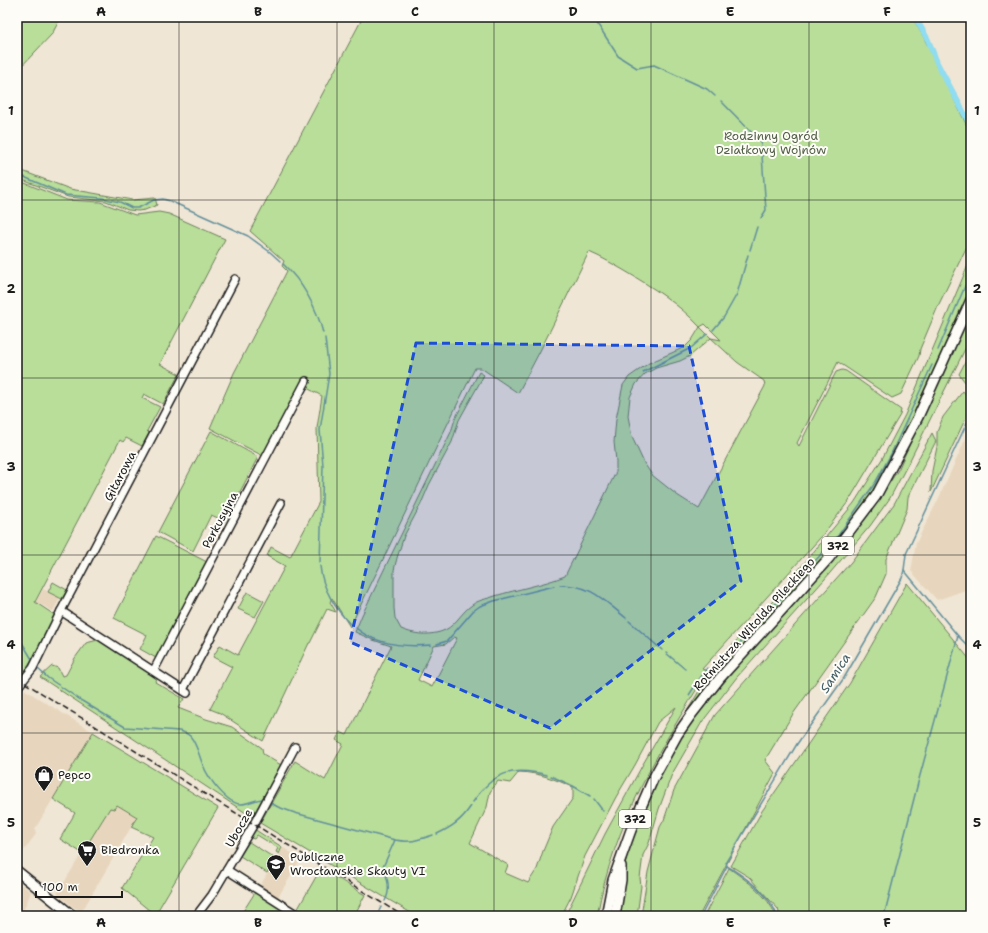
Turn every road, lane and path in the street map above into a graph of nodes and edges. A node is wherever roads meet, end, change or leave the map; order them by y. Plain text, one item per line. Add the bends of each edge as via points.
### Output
1 (235, 279) dead end
2 (971, 300) edge
3 (306, 381) dead end
4 (281, 503) dead end
5 (61, 611) junction
6 (154, 670) junction
7 (17, 688) edge
8 (295, 747) dead end
9 (620, 862) junction
10 (227, 870) junction
11 (17, 871) edge
12 (73, 916) edge
13 (196, 916) edge
14 (299, 916) edge
15 (606, 916) edge
16 (615, 916) edge

1 - 5 street, Gitarowa
2 - 9 main road, Rotmistrza Witolda Pileckiego / 372 via 918,417 876,496 829,558 720,678 677,735 654,777
3 - 6 street, Perkusyjna
4 - 6 street via 185,691
5 - 6 street
5 - 7 street, Gitarowa via 33,668
8 - 10 street, Ubocze via 257,820
9 - 15 main road, Rotmistrza Witolda Pileckiego / 372 via 613,880
9 - 16 main road, Rotmistrza Witolda Pileckiego / 372 via 621,880
10 - 13 street, Ubocze
10 - 14 street
11 - 12 main road

